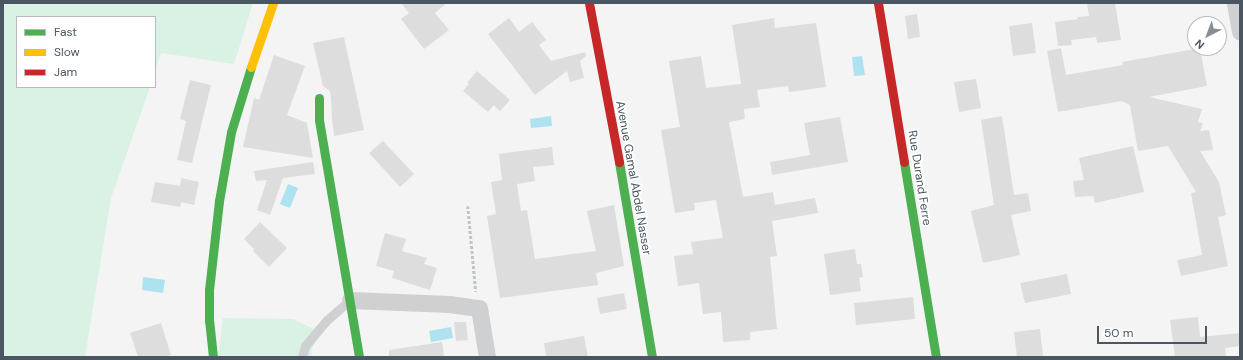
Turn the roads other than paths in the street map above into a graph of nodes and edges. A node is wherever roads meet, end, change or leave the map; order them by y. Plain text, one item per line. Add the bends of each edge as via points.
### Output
1 (273, 3) edge
2 (589, 3) edge
3 (878, 3) edge
4 (1235, 3) edge
5 (1240, 32) edge
6 (319, 98) dead end
7 (350, 300) junction
8 (212, 357) edge
9 (302, 357) edge
10 (359, 357) edge
11 (488, 357) edge
12 (652, 357) edge
13 (936, 357) edge

1 - 8 street via 231,132 219,200 209,290
2 - 12 street, Avenue Gamal Abdel Nasser
3 - 13 street, Rue Durand Ferre
4 - 5 street
6 - 7 street via 319,120
7 - 9 lane via 327,320 305,346
7 - 10 street
7 - 11 street via 449,304 479,308

